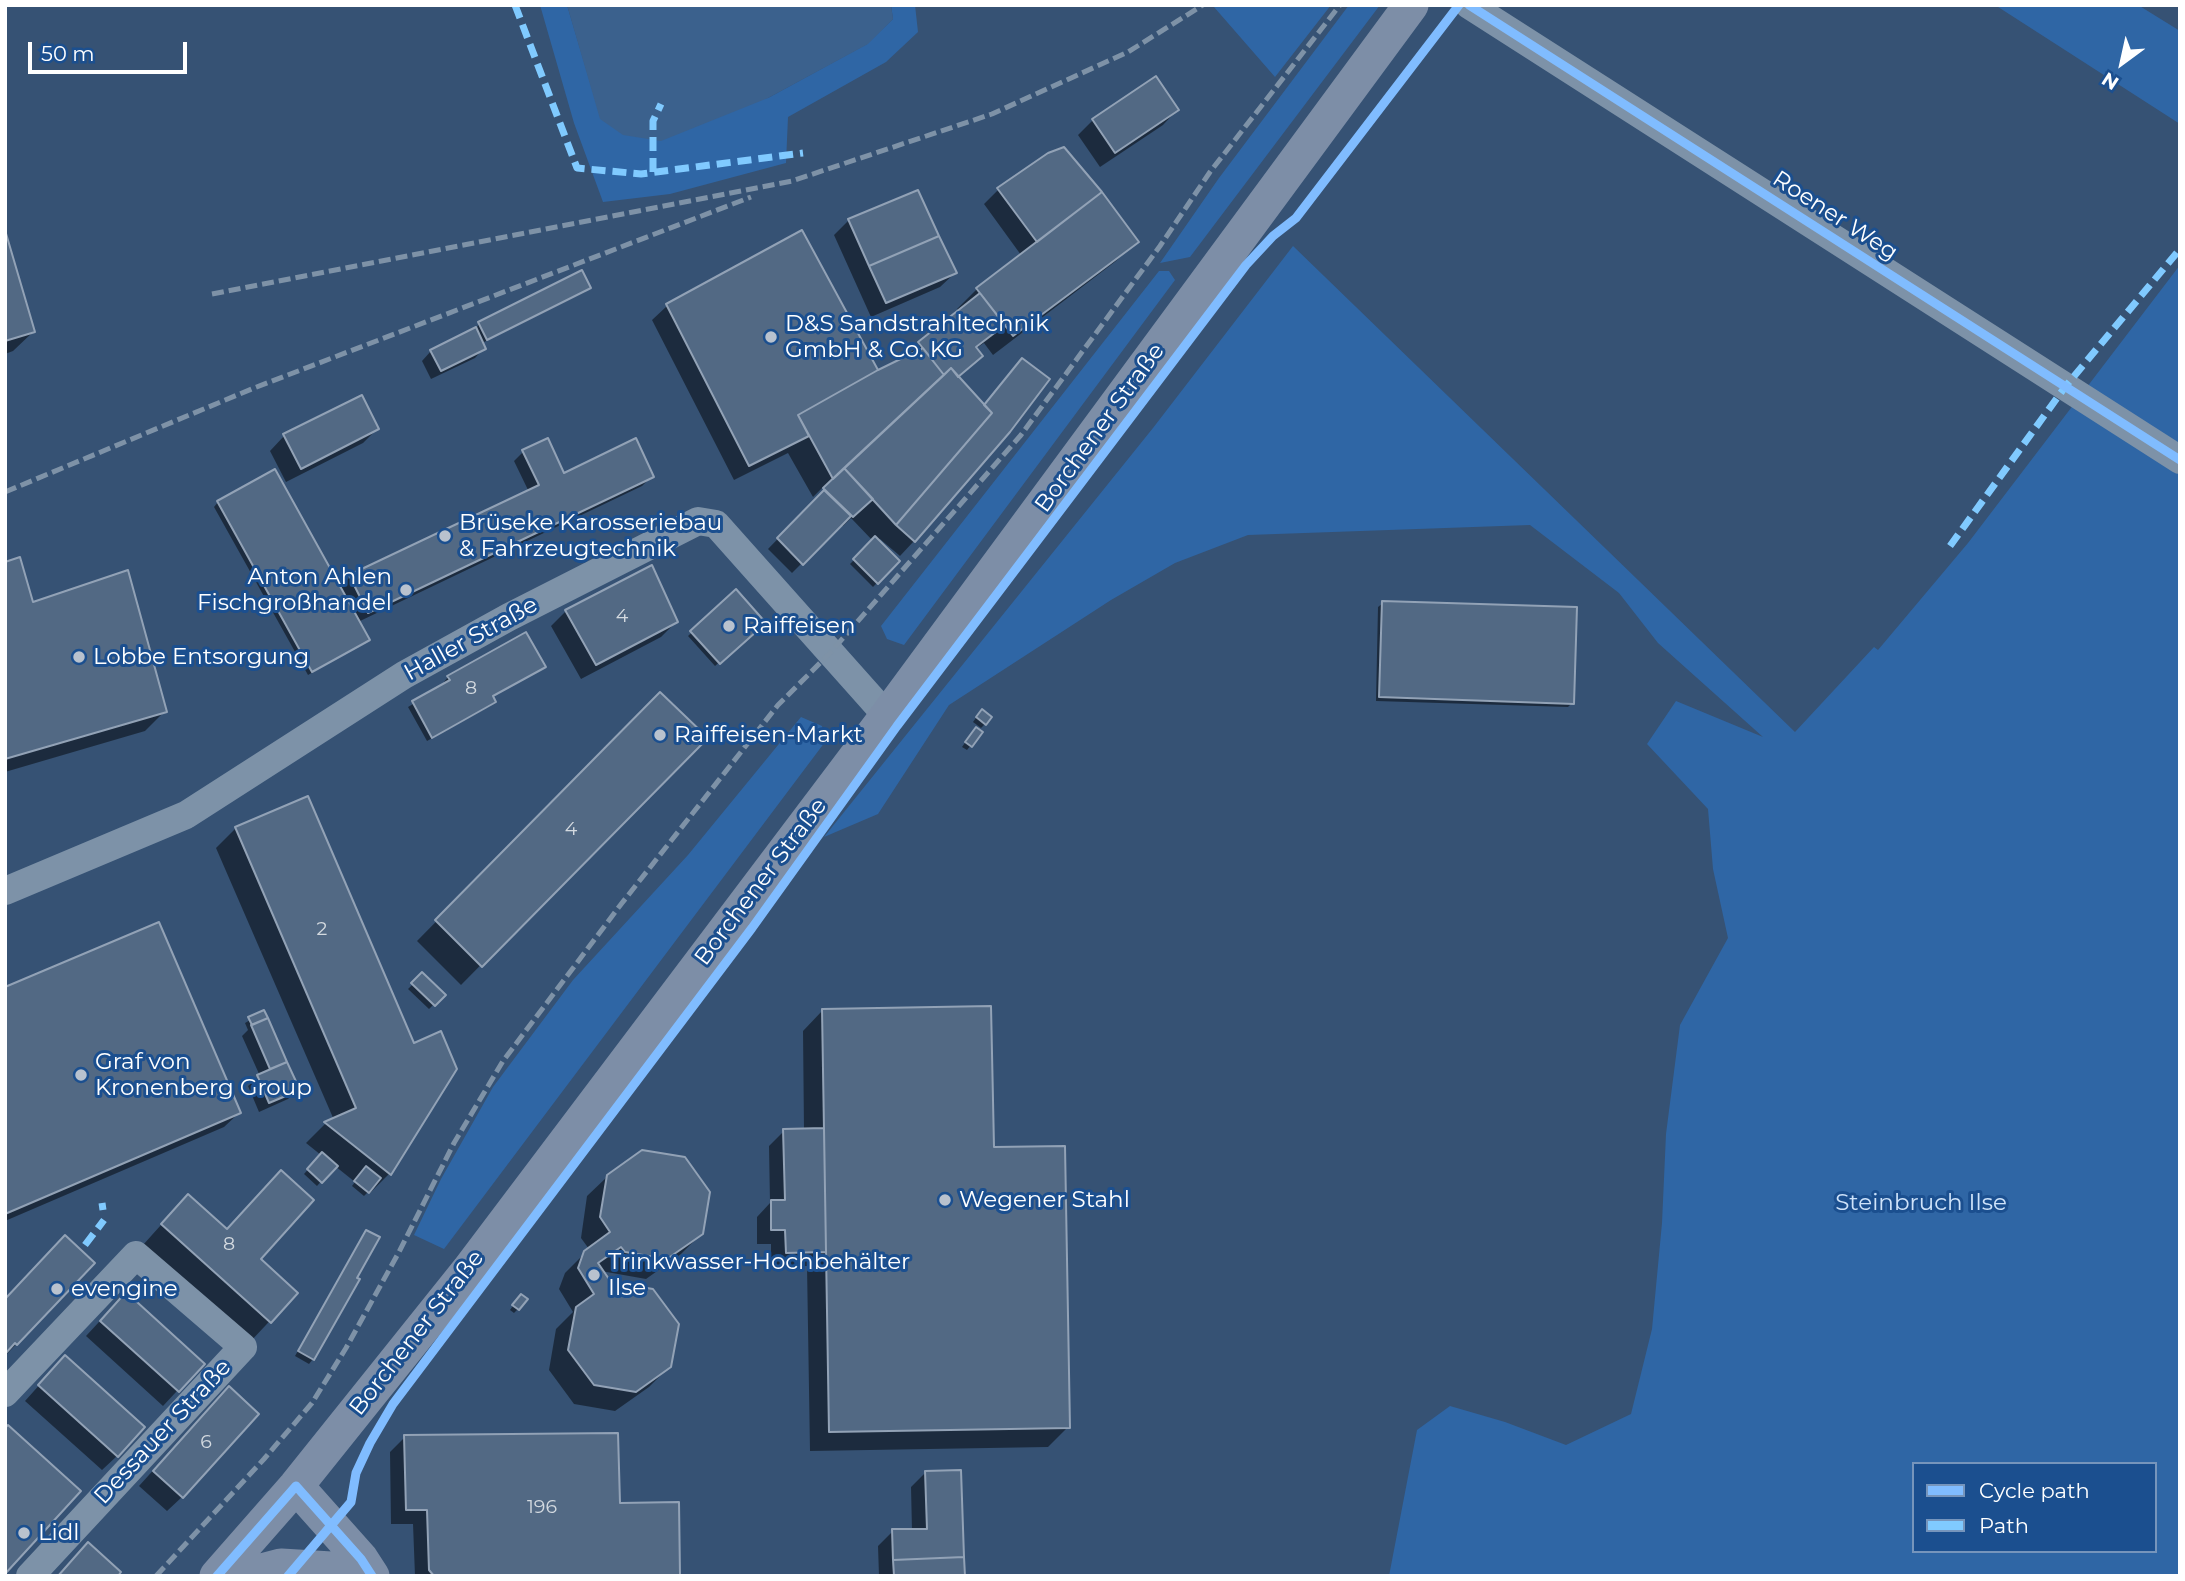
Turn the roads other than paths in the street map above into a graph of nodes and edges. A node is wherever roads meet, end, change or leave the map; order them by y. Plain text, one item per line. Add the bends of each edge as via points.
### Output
1 (1411, 5) edge
2 (1469, 5) edge
3 (2180, 460) edge
4 (887, 716) junction
5 (5, 891) edge
6 (5, 1393) edge
7 (288, 1495) junction
8 (359, 1574) edge
9 (30, 1576) edge
10 (217, 1576) edge
11 (243, 1576) edge

1 - 4 main road, Borchener Straße
2 - 3 street, Roener Weg
4 - 5 street, Haller Straße via 716,524 698,522 404,675 186,816
4 - 7 main road, Borchener Straße via 469,1270
6 - 9 street, Dessauer Straße via 136,1255 243,1347
7 - 8 main road via 361,1559
7 - 10 main road, Borchener Straße
8 - 11 main road via 281,1566

